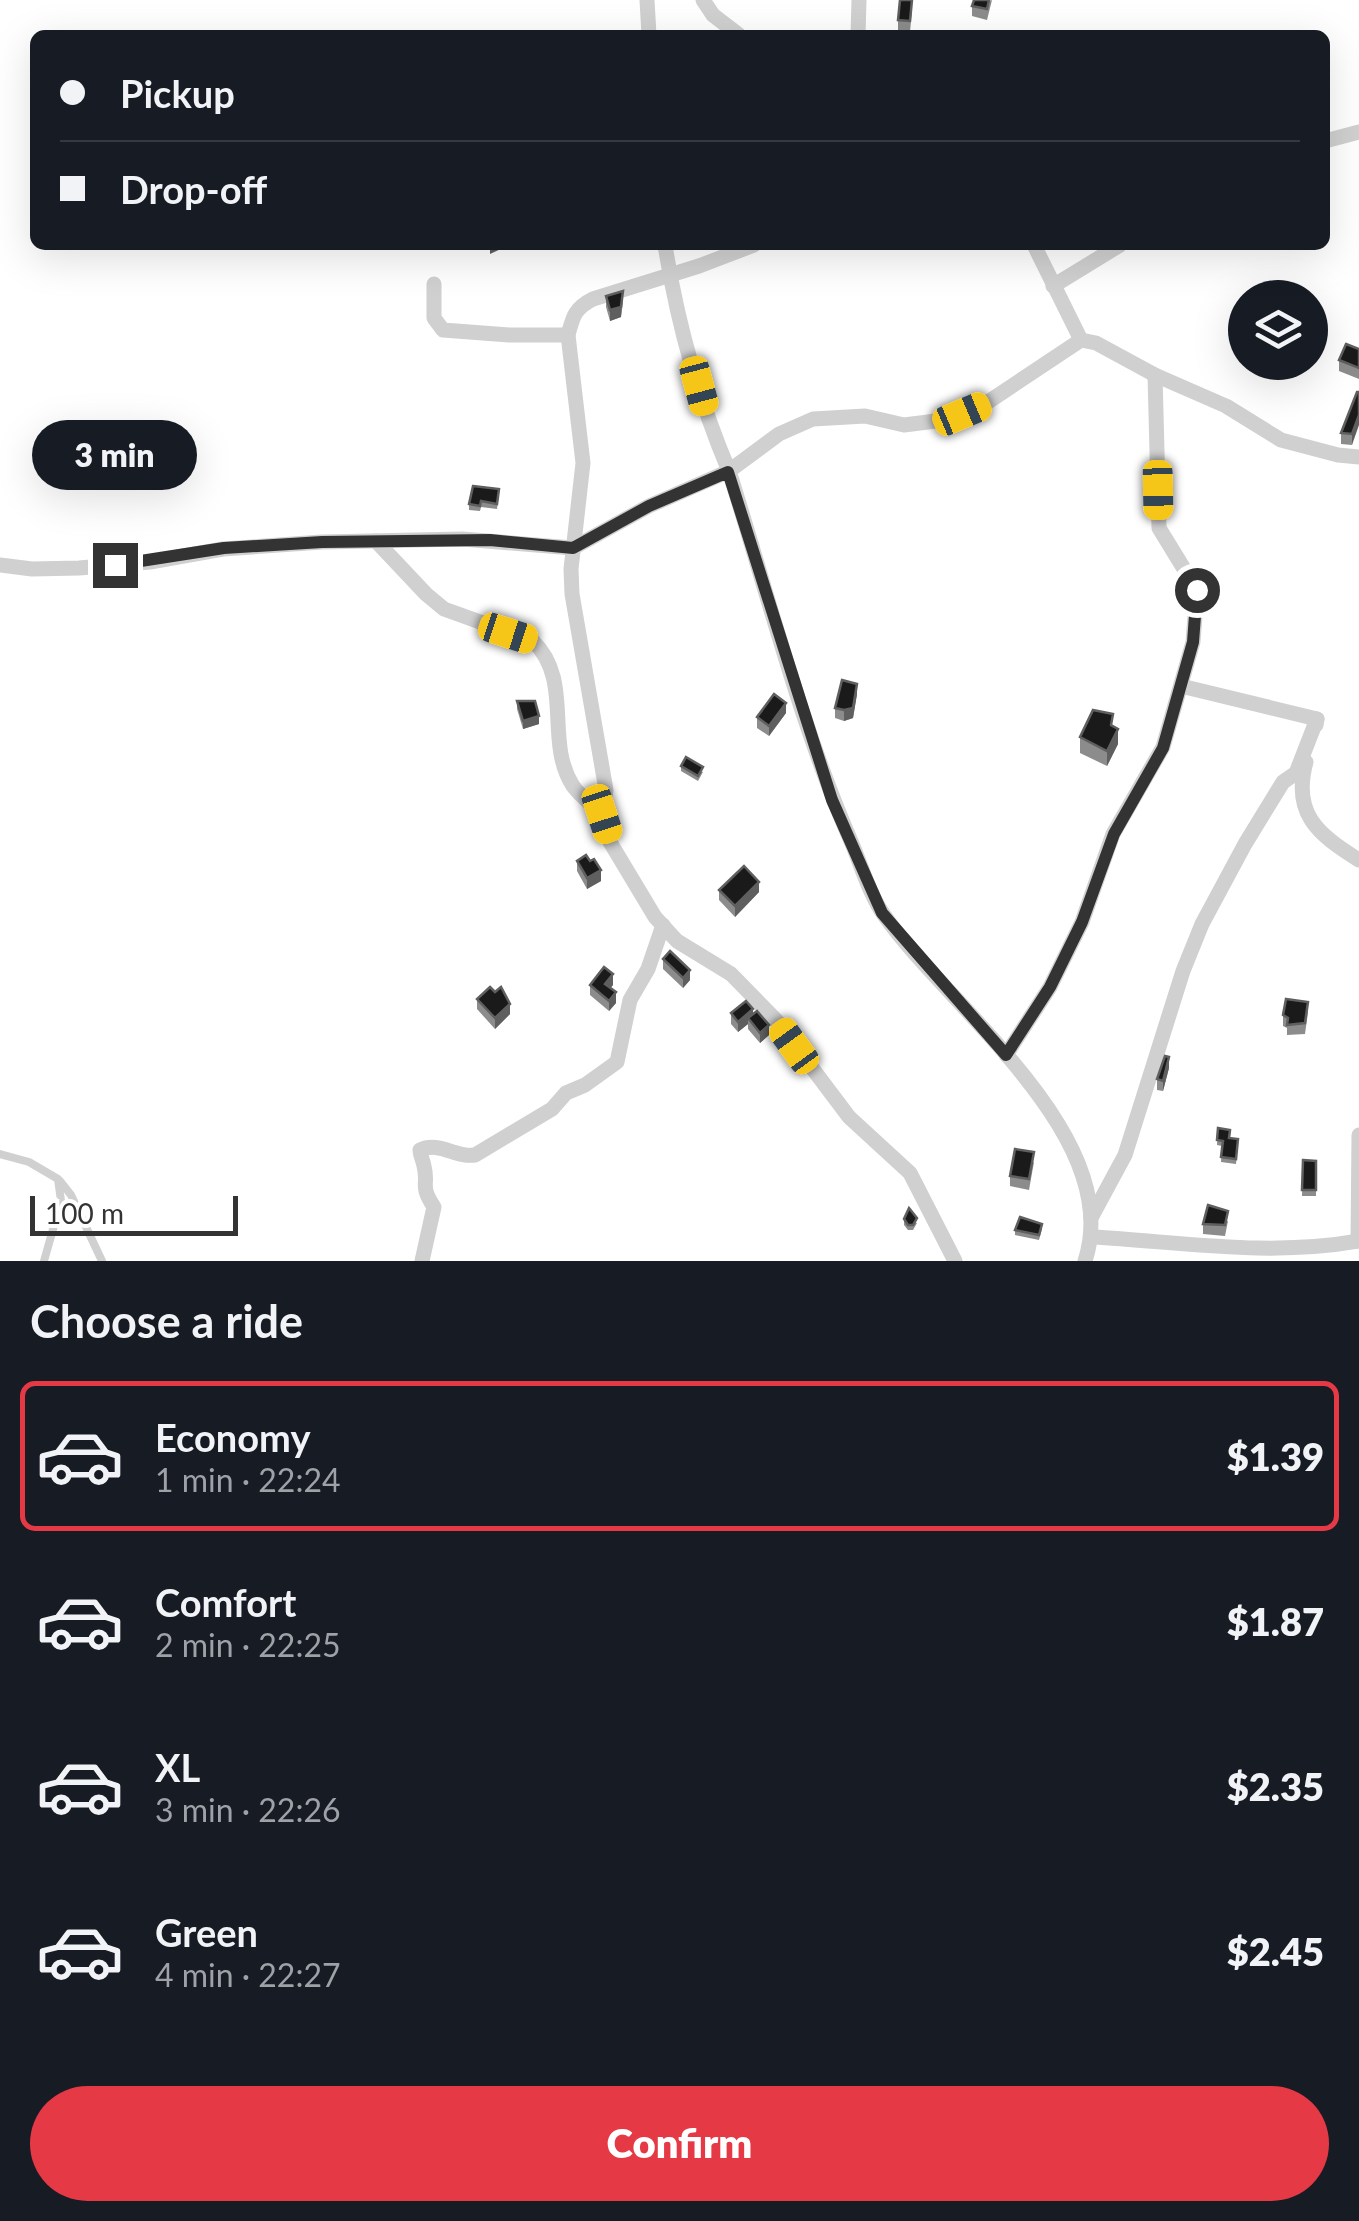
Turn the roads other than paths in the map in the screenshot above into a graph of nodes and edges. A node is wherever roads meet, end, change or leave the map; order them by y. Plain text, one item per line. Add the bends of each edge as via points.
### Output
1 (647, 0) edge
2 (703, 0) edge
3 (859, 0) edge
4 (649, 30) edge
5 (733, 30) edge
6 (858, 30) edge
7 (1359, 132) edge
8 (1330, 139) edge
9 (667, 250) edge
10 (740, 250) edge
11 (1036, 250) edge
12 (1112, 250) edge
13 (670, 275) junction
14 (434, 284) dead end
15 (1053, 286) junction
16 (568, 335) junction
17 (1081, 340) junction
18 (1155, 375) junction
19 (1359, 457) edge
20 (728, 472) junction
21 (376, 542) junction
22 (573, 548) junction
23 (0, 565) edge
24 (1181, 686) junction
25 (1316, 720) junction
26 (602, 814) junction
27 (1359, 860) edge
28 (663, 925) junction
29 (1006, 1055) junction
30 (1359, 1136) edge
31 (0, 1154) edge
32 (58, 1179) junction
33 (1091, 1218) junction
34 (1093, 1236) junction
35 (1359, 1241) edge
36 (44, 1261) edge
37 (102, 1261) edge
38 (422, 1261) edge
39 (955, 1261) edge
40 (1085, 1261) edge

1 - 4 street
2 - 5 street
3 - 6 street
7 - 8 street
9 - 13 street
10 - 13 street
11 - 15 street
12 - 15 street
13 - 16 street via 593,298 578,307
13 - 20 street
14 - 16 street via 434,318 443,330
15 - 17 street
16 - 22 street via 584,462
17 - 18 street
17 - 20 street via 962,414 904,425 866,416 813,420 779,434
18 - 19 street via 1226,406 1281,440
18 - 24 street via 1159,528 1197,590
20 - 22 street
20 - 29 street via 832,800 882,913
21 - 22 street via 490,540
21 - 23 street via 224,548 80,568
21 - 26 street via 444,609 534,641 544,651 560,701 557,738 564,768 574,788
22 - 26 street via 572,594 606,790
24 - 25 street
24 - 29 street via 1163,748 1114,834 1082,922
25 - 27 street via 1301,802 1327,837
25 - 33 street via 1296,773 1283,782 1202,924 1125,1155
26 - 28 street via 610,842
28 - 38 street via 630,1000 617,1062 475,1155 420,1150 424,1190 434,1207
28 - 39 street via 731,974 776,1020 849,1117 910,1173
29 - 33 street via 1062,1130
30 - 35 street
31 - 32 lane
32 - 36 lane via 61,1202
32 - 37 lane
33 - 34 street
34 - 35 street via 1240,1250
34 - 40 street

